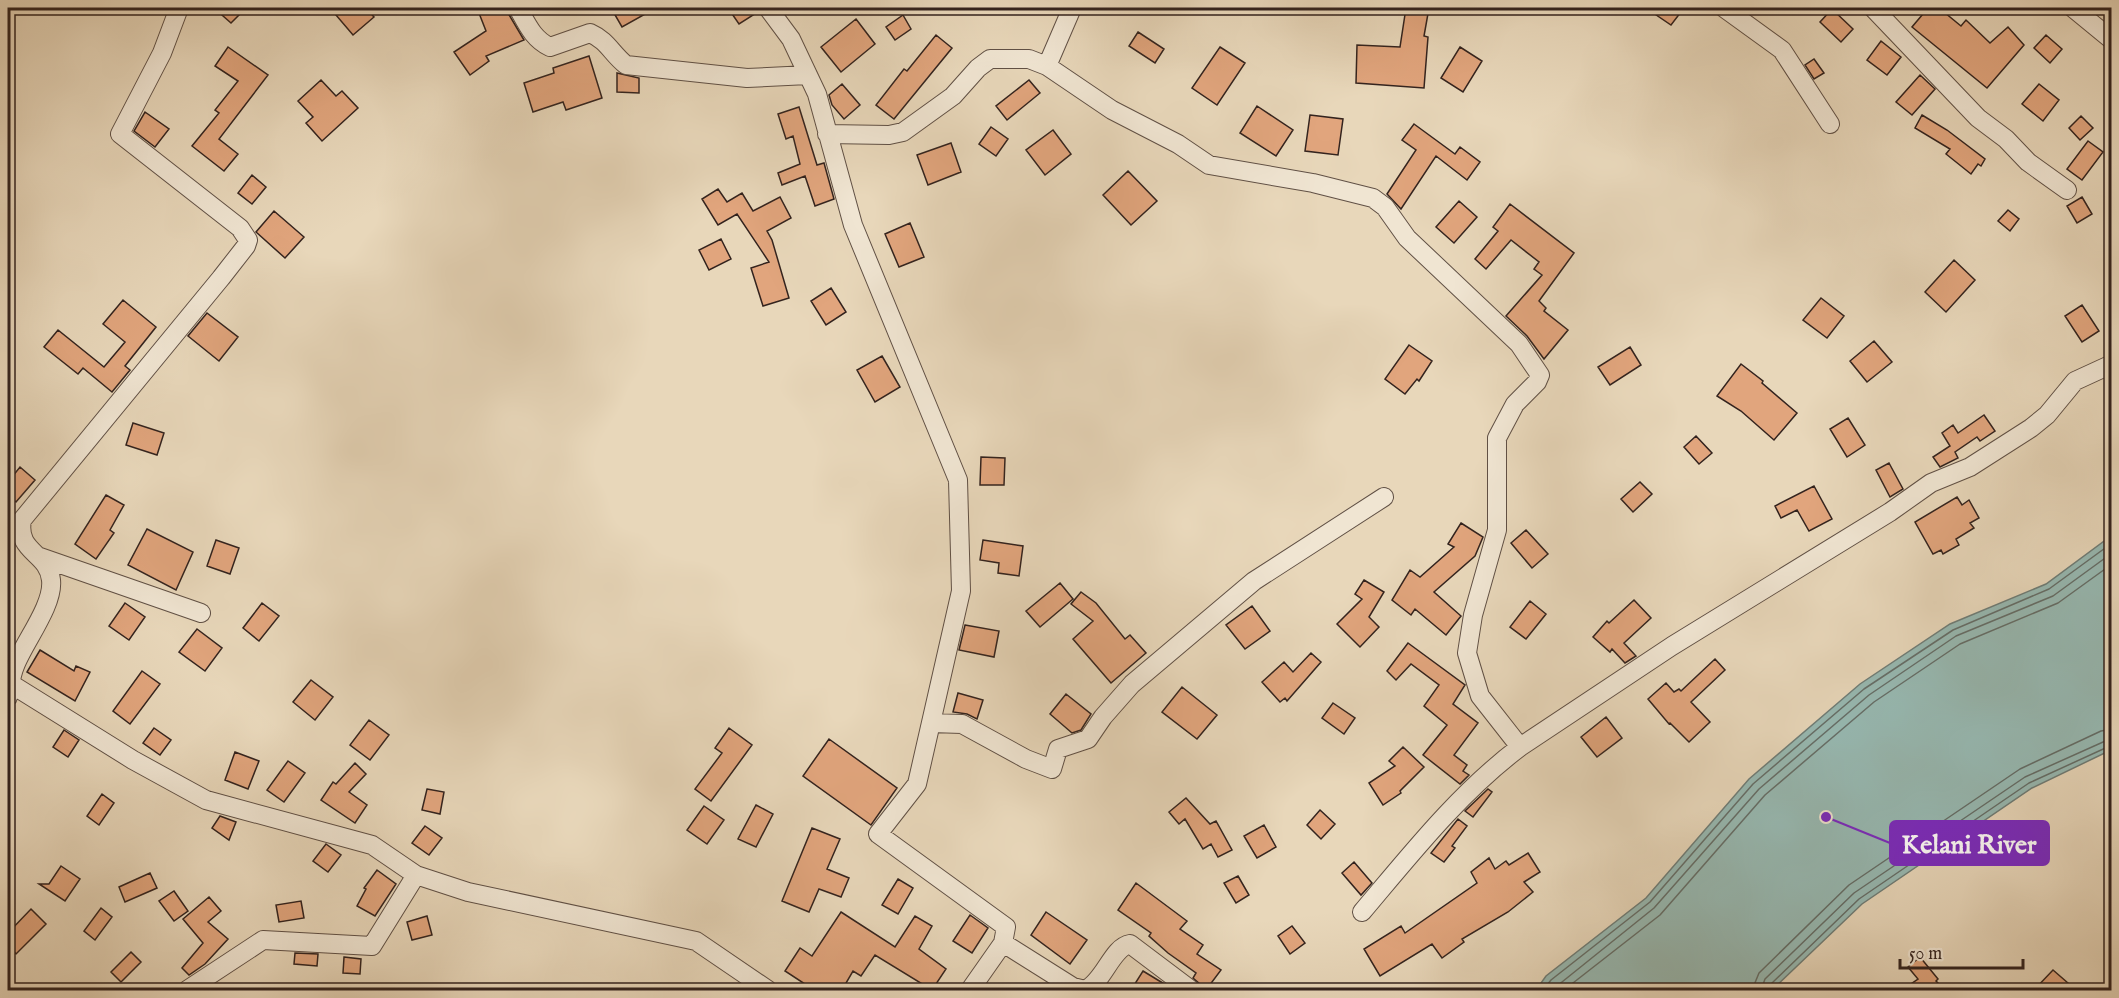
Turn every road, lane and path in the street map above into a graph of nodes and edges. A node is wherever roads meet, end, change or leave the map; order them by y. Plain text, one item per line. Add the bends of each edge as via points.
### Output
1 (179, 8) edge
2 (518, 8) edge
3 (768, 8) edge
4 (1072, 8) edge
5 (1724, 8) edge
6 (1873, 8) edge
7 (2073, 8) edge
8 (2112, 40) edge
9 (1047, 66) junction
10 (808, 75) junction
11 (1830, 124) dead end
12 (827, 134) junction
13 (2067, 190) dead end
14 (2112, 364) edge
15 (1384, 497) dead end
16 (40, 557) junction
17 (201, 613) dead end
18 (9, 691) edge
19 (931, 723) junction
20 (1520, 747) junction
21 (416, 875) junction
22 (1362, 912) dead end
23 (1003, 943) junction
24 (187, 990) edge
25 (768, 990) edge
26 (970, 990) edge
27 (1191, 990) edge

1 - 16 street via 162,53 120,134 240,228 248,240 22,520 20,533 27,548
2 - 10 street via 541,42 550,46 590,33 605,40 626,65 747,78
3 - 10 street
4 - 9 street
5 - 11 street via 1782,50
6 - 13 street via 1978,118
7 - 8 street
9 - 12 street via 1029,59 990,59 953,96 903,132
9 - 20 street via 1112,110 1209,165 1373,198 1385,207 1407,238 1520,344 1540,375 1515,404 1497,438 1497,530 1473,615 1467,653 1480,696
10 - 12 street
12 - 19 street via 853,225 958,480 961,591
14 - 20 street via 2075,381 2031,428 1970,467 1931,483
15 - 19 street via 1254,581 1132,684 1088,739 1058,749 1052,769 962,724
16 - 17 street
16 - 18 street via 51,582 45,607 14,667
18 - 21 street via 206,800 372,845
19 - 23 street via 917,784 878,834 1006,927
20 - 22 street via 1445,816
21 - 24 street via 372,946 263,940
21 - 25 street via 468,892 696,941
23 - 26 street
23 - 27 street via 1073,987 1085,990 1095,984 1121,948 1130,944

